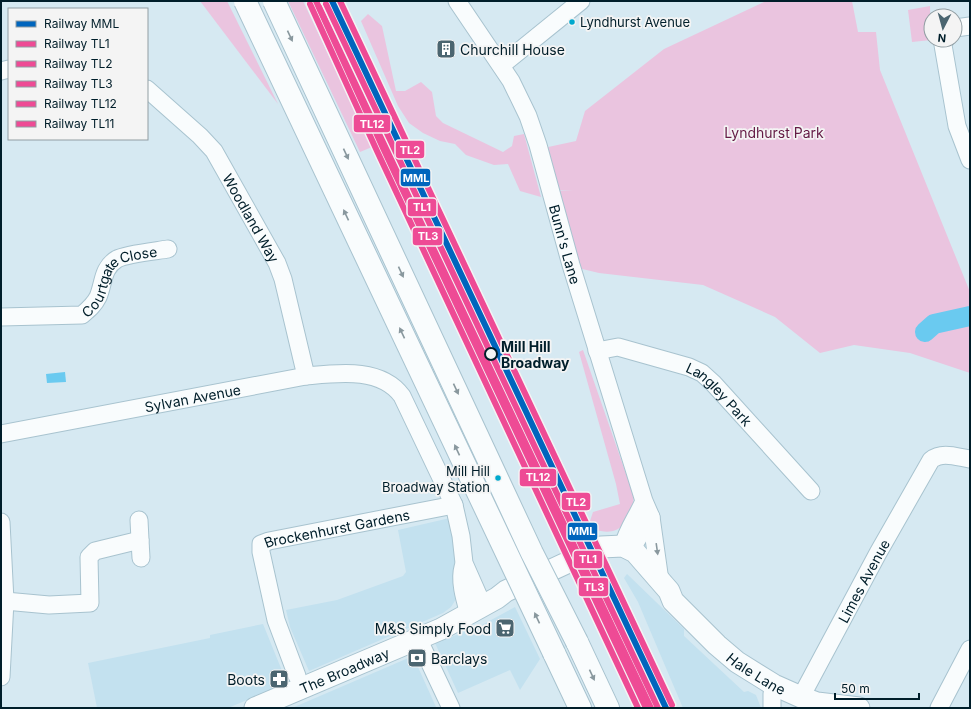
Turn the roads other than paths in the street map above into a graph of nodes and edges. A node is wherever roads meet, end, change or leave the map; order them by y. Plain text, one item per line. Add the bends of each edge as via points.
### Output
1 (245, 1) edge
2 (274, 1) edge
3 (457, 1) edge
4 (581, 1) edge
5 (944, 48) edge
6 (502, 65) junction
7 (148, 90) edge
8 (970, 160) edge
9 (168, 249) dead end
10 (1, 317) edge
11 (597, 351) junction
12 (306, 376) junction
13 (1, 434) edge
14 (970, 459) edge
15 (811, 491) dead end
16 (644, 501) junction
17 (454, 505) junction
18 (651, 517) junction
19 (139, 520) dead end
20 (1, 522) edge
21 (140, 540) junction
22 (623, 546) junction
23 (141, 558) dead end
24 (660, 580) junction
25 (5, 601) junction
26 (673, 602) junction
27 (483, 606) junction
28 (418, 638) junction
29 (970, 649) edge
30 (297, 676) dead end
31 (1, 677) edge
32 (774, 685) junction
33 (801, 697) junction
34 (255, 708) edge
35 (451, 708) edge
36 (580, 708) edge
37 (608, 708) edge
38 (772, 708) edge
39 (859, 708) edge
40 (939, 708) edge

36 -> 1 highway, bridge
2 -> 37 highway, bridge via 532,553
3 - 6 street, Bunn's Lane
4 - 6 street
5 - 8 street via 957,126
6 - 11 street, Bunn's Lane via 528,116 538,144
7 - 12 street, Woodland Way via 214,151 277,263
9 - 10 street, Courtgate Close via 118,259 110,264 92,307 82,315
11 - 15 street, Langley Park via 618,347 702,373
11 - 16 street, Bunn's Lane
12 - 13 street, Sylvan Avenue
12 - 17 street, Sylvan Avenue via 334,373 371,376 395,387 402,396
14 - 33 street, Limes Avenue via 939,455 930,460
16 - 18 street, Bunn's Lane
16 - 22 street via 636,520 626,534
17 - 27 street via 464,563
17 - 30 street, Brockenhurst Gardens via 261,544 276,620
18 - 22 street via 636,543
18 -> 24 street, Bunn's Lane
19 - 21 street
20 - 25 street
21 - 23 street
21 - 25 street via 91,554 88,562 90,603 49,605
22 - 24 main road, Hale Lane via 635,552
22 - 26 main road, Hale Lane via 628,561 661,597
22 - 27 main road, The Broadway via 602,547 506,590
24 - 26 main road, Hale Lane via 669,591
25 - 31 street
26 - 32 main road, Hale Lane via 717,646
27 - 28 main road, The Broadway
28 - 34 main road, The Broadway
28 - 35 street
29 - 40 street
32 - 33 main road, Hale Lane
32 - 38 street
33 - 39 main road, Hale Lane

